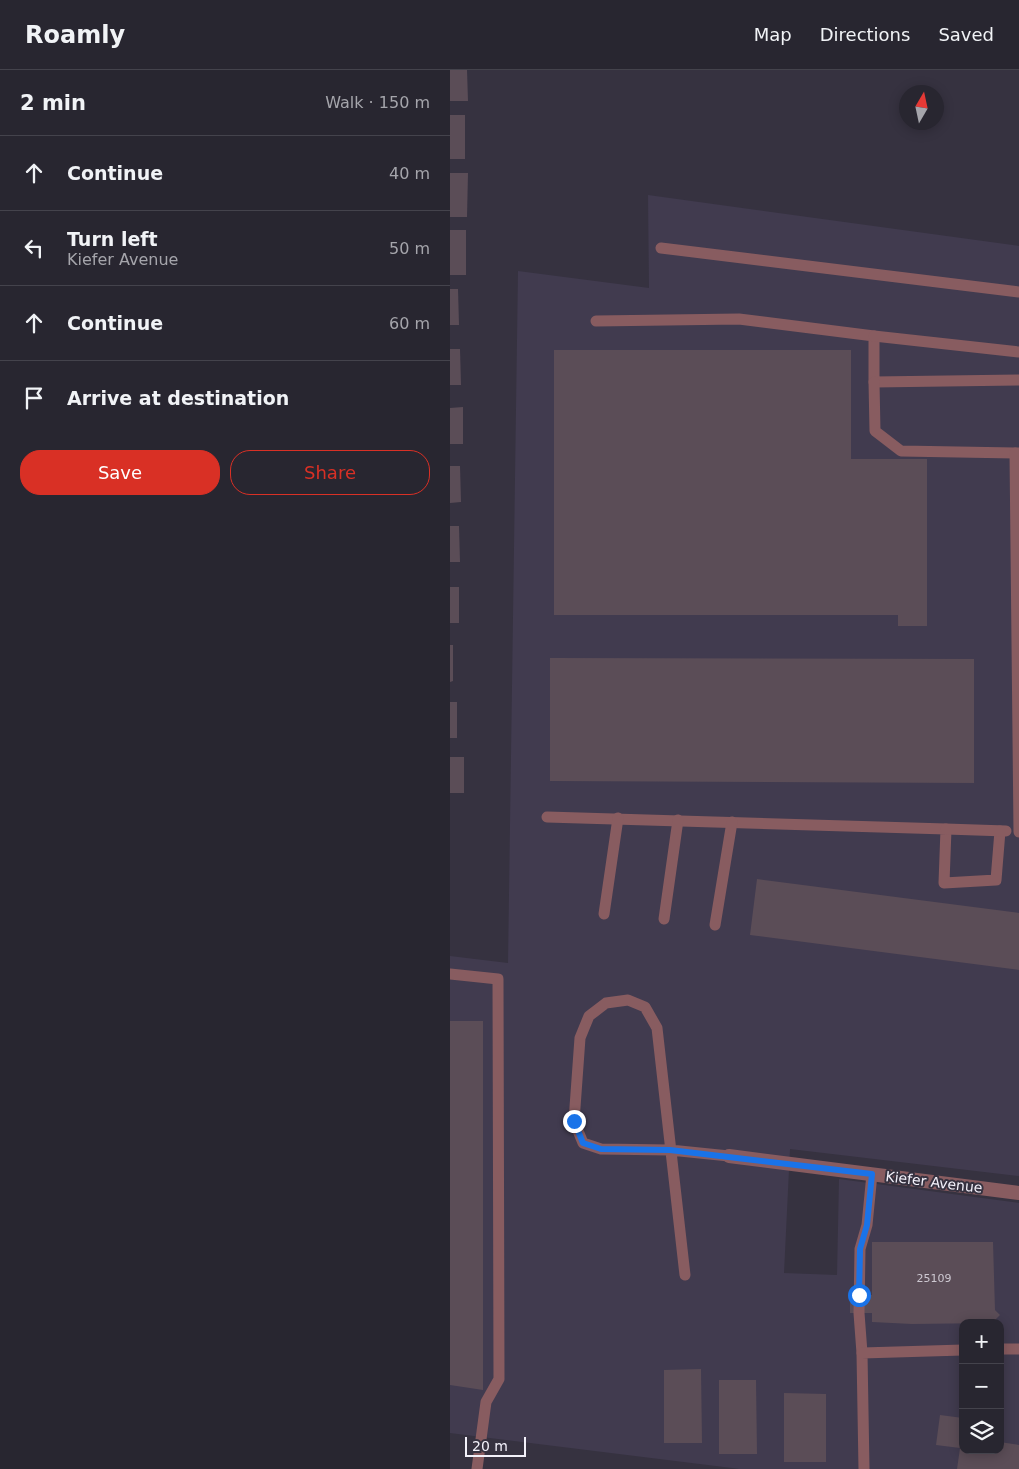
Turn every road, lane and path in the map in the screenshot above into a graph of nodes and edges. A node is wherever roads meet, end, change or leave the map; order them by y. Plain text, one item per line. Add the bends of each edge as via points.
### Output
1 (661, 248) dead end
2 (1019, 292) edge
3 (596, 322) dead end
4 (874, 336) junction
5 (1019, 352) edge
6 (1019, 380) edge
7 (874, 382) junction
8 (1017, 453) edge
9 (547, 817) dead end
10 (618, 818) junction
11 (678, 820) junction
12 (732, 822) junction
13 (946, 829) junction
14 (1000, 831) junction
15 (1018, 832) edge
16 (604, 914) dead end
17 (664, 919) dead end
18 (715, 925) dead end
19 (450, 974) edge
20 (670, 1150) junction
21 (729, 1156) joint
22 (872, 1174) junction
23 (1019, 1192) edge
24 (685, 1275) dead end
25 (1004, 1349) edge
26 (1019, 1349) edge
27 (959, 1350) edge
28 (862, 1353) junction
29 (477, 1469) edge
30 (864, 1469) edge

1 - 2 lane
3 - 4 lane via 739,320
4 - 5 lane
4 - 7 lane
6 - 7 lane
7 - 8 lane via 875,432 901,450
8 - 15 lane
9 - 10 lane
10 - 11 lane
10 - 16 lane
11 - 12 lane
11 - 17 lane
12 - 13 lane
12 - 18 lane
13 - 14 lane
13 - 14 lane via 944,883 996,880
14 - 15 lane
19 - 29 lane via 498,980 499,1379 486,1402
20 - 20 lane via 657,1028 644,1008 628,1000 606,1003 589,1016 580,1038 574,1121 583,1143 601,1149
20 - 21 lane
20 - 24 lane
21 - 22 street, Kiefer Avenue
22 - 23 street, Kiefer Avenue
22 - 28 lane via 867,1225 860,1249
25 - 26 lane
27 - 28 lane
28 - 30 lane

